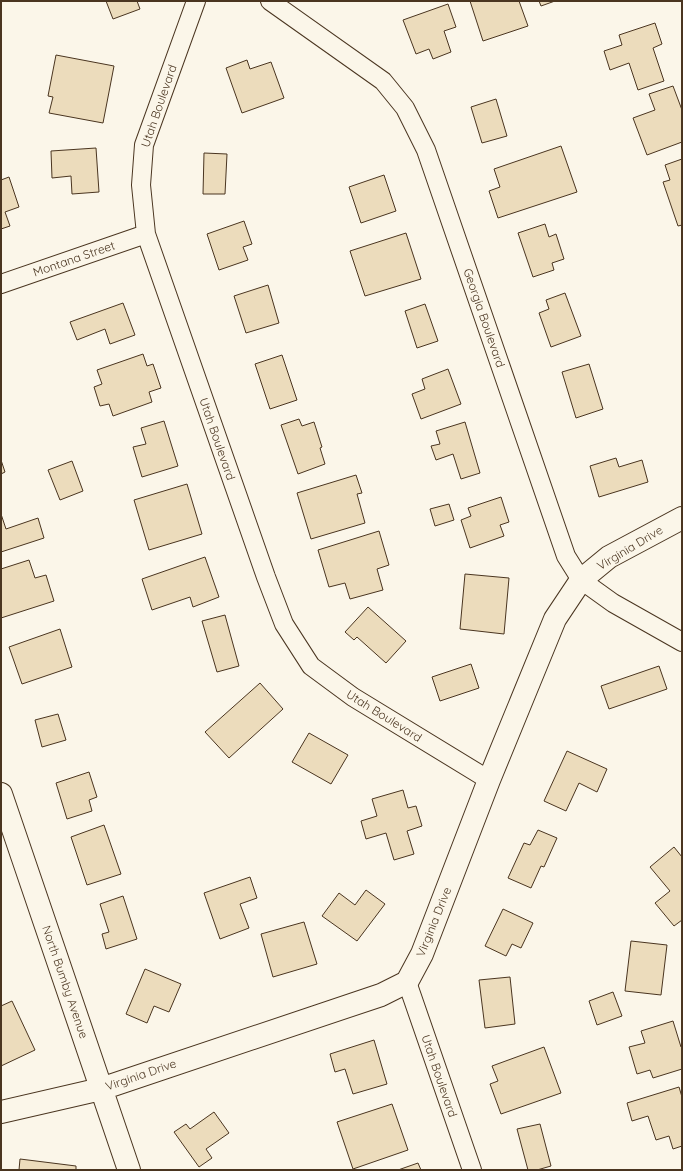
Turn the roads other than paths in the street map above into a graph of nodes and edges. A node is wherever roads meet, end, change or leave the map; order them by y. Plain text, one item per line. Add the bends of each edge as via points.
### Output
1 (196, 1) edge
2 (281, 3) edge
3 (146, 234) junction
4 (1, 284) edge
5 (682, 518) edge
6 (580, 580) junction
7 (682, 642) edge
8 (489, 780) junction
9 (1, 794) edge
10 (407, 982) junction
11 (101, 1089) junction
12 (1, 1112) edge
13 (129, 1170) edge
14 (472, 1170) edge

1 - 3 street, Utah Boulevard via 144,145 141,185
2 - 6 street, Georgia Boulevard via 383,81 405,108 426,150 566,556
3 - 4 street, Montana Street
3 - 8 street, Utah Boulevard via 284,624 311,666 353,697
5 - 6 street, Virginia Drive via 609,557
6 - 7 street, Georgia Boulevard via 613,603
6 - 8 street, Virginia Drive via 555,619
8 - 10 street, Virginia Drive via 422,954
9 - 11 street, North Bumby Avenue
10 - 11 street, Virginia Drive via 381,995
10 - 14 street, Utah Boulevard
11 - 12 street, Virginia Drive
11 - 13 street, North Bumby Avenue

